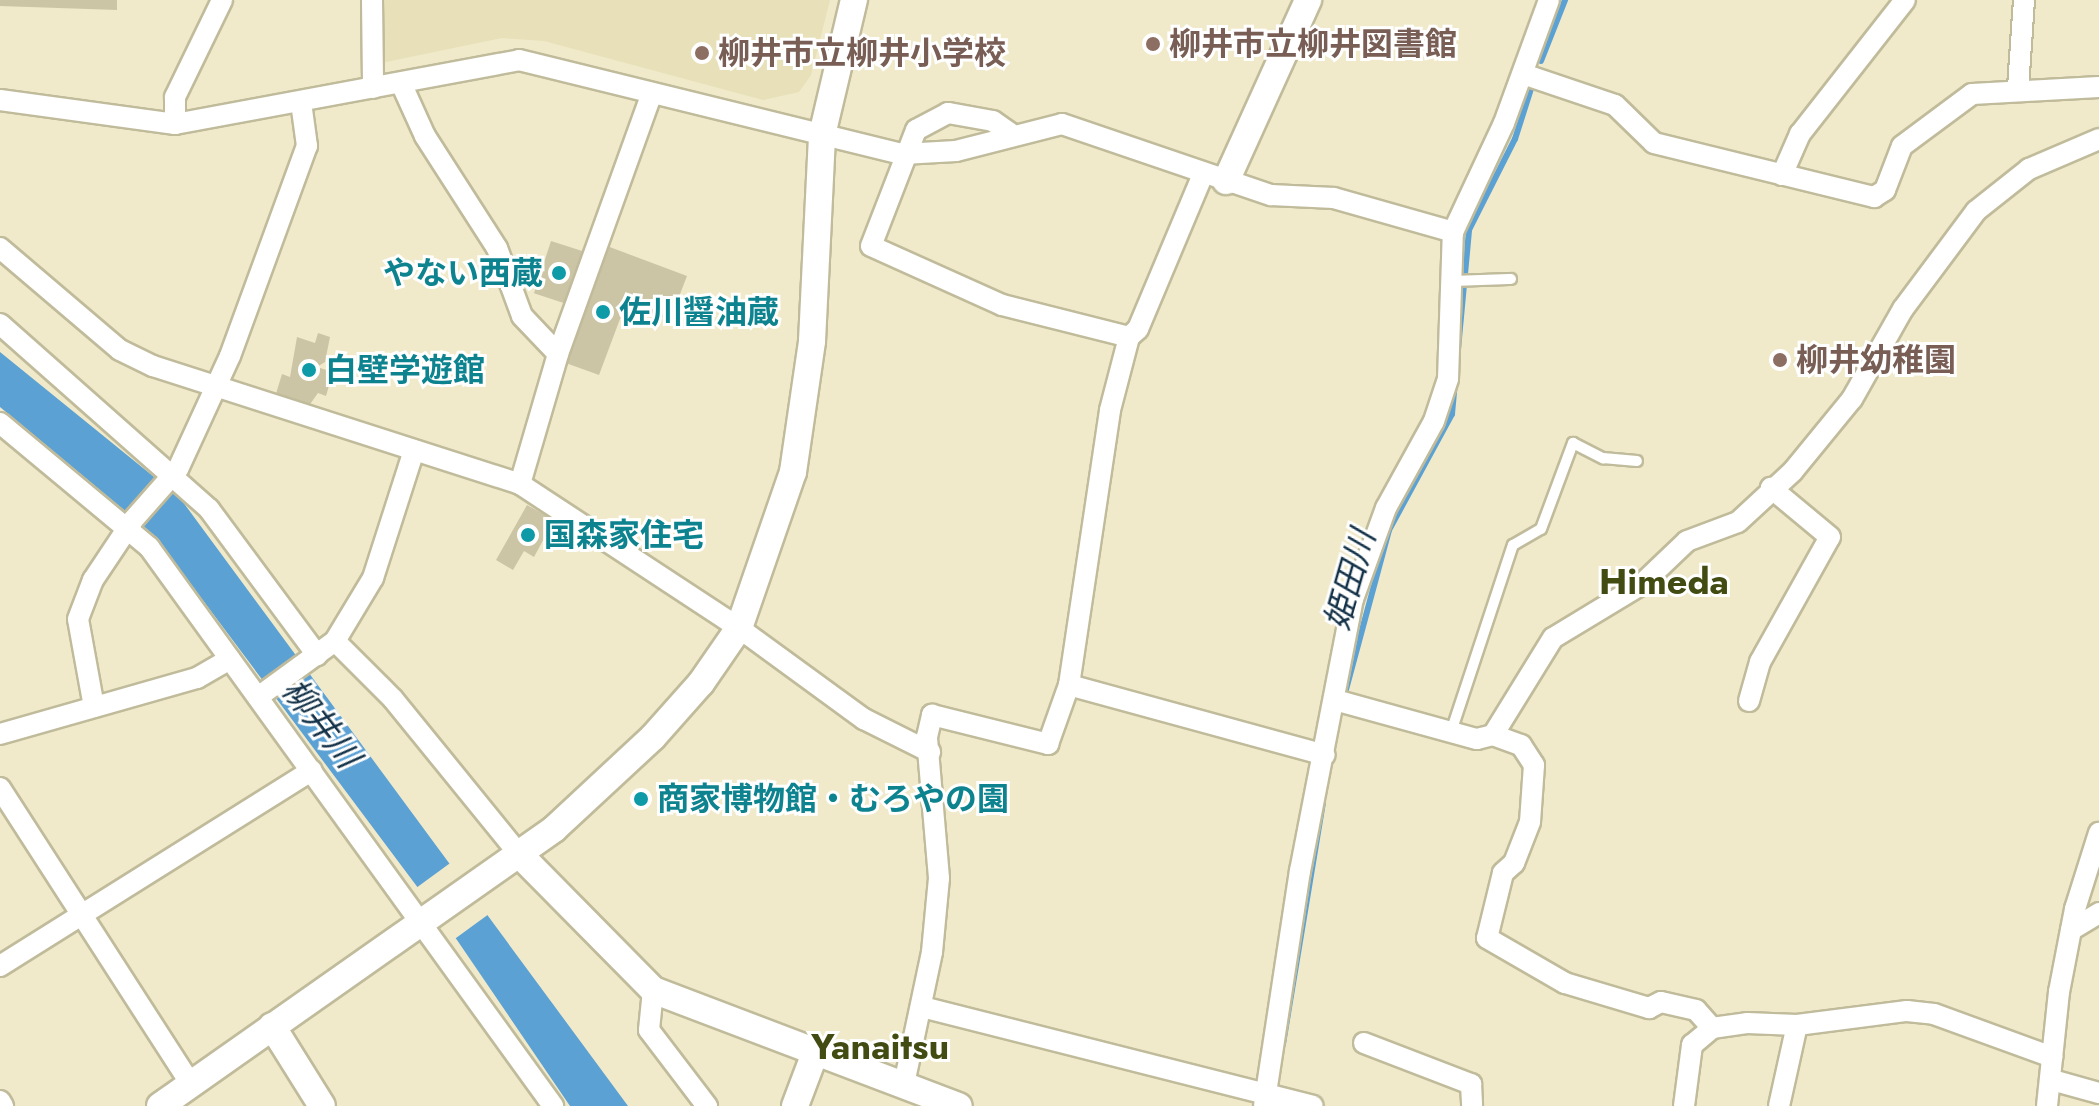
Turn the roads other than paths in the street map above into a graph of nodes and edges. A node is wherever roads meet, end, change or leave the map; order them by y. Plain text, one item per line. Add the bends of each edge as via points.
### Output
1 (222, 0) edge
2 (372, 0) edge
3 (854, 0) edge
4 (1308, 0) edge
5 (1549, 0) edge
6 (1905, 0) edge
7 (2024, 0) edge
8 (1523, 74) junction
9 (401, 83) junction
10 (2099, 87) edge
11 (373, 88) junction
12 (2018, 88) junction
13 (652, 93) junction
14 (0, 100) edge
15 (301, 102) junction
16 (175, 124) junction
17 (1010, 133) junction
18 (822, 135) junction
19 (2099, 139) edge
20 (903, 154) junction
21 (1782, 175) junction
22 (1214, 178) junction
23 (1453, 232) junction
24 (0, 248) edge
25 (1511, 279) dead end
26 (1451, 281) junction
27 (0, 324) edge
28 (1129, 337) junction
29 (558, 354) junction
30 (215, 386) junction
31 (0, 423) edge
32 (414, 450) junction
33 (1637, 461) dead end
34 (172, 478) junction
35 (520, 484) junction
36 (1771, 488) junction
37 (132, 523) junction
38 (739, 628) junction
39 (335, 641) junction
40 (230, 659) junction
41 (311, 659) junction
42 (1069, 685) junction
43 (261, 696) junction
44 (1335, 700) junction
45 (1749, 701) dead end
46 (94, 707) junction
47 (1451, 732) junction
48 (0, 734) edge
49 (1493, 735) junction
50 (930, 752) junction
51 (1325, 755) junction
52 (312, 770) junction
53 (0, 788) edge
54 (2099, 833) edge
55 (519, 854) junction
56 (2099, 913) edge
57 (82, 917) junction
58 (426, 917) junction
59 (2071, 930) junction
60 (0, 966) edge
61 (653, 990) junction
62 (922, 1007) junction
63 (1797, 1025) junction
64 (272, 1026) junction
65 (1712, 1028) junction
66 (1364, 1043) dead end
67 (815, 1053) junction
68 (2052, 1057) junction
69 (2052, 1080) junction
70 (191, 1084) junction
71 (904, 1084) junction
72 (2099, 1093) edge
73 (1265, 1100) edge
74 (160, 1106) edge
75 (322, 1106) edge
76 (553, 1106) edge
77 (707, 1106) edge
78 (795, 1106) edge
79 (959, 1106) edge
80 (1313, 1106) edge
81 (1472, 1106) edge
82 (1684, 1106) edge
83 (1779, 1106) edge
84 (2047, 1106) edge

1 - 16 street via 175,97
2 - 11 street
3 - 18 street
4 - 22 street
5 - 8 street
6 - 21 street via 1800,134
7 - 12 street
8 - 21 street via 1615,105 1654,143
8 - 23 street
9 - 11 street
9 - 13 street via 519,60
9 - 29 street via 425,136 497,248 522,316
10 - 12 street
11 - 15 street
12 - 21 street via 1972,94 1902,146 1885,190 1874,197
13 - 18 street
13 - 29 street
14 - 16 street
15 - 16 street
15 - 30 street via 307,146
17 - 20 street via 956,151
17 - 20 street via 993,121 948,113 916,130
17 - 22 street via 1062,124
18 - 20 street
18 - 38 street via 808,384 776,533
19 - 36 street via 2029,169 1976,211 1903,309 1852,399 1793,471
20 - 28 street via 871,238 879,254 1002,305
22 - 23 street via 1271,195 1334,198
22 - 28 street via 1138,329
23 - 26 street
24 - 30 street via 120,350
25 - 26 lane
26 - 44 street via 1448,379 1434,421 1368,552
27 - 34 street
28 - 42 street via 1105,439
29 - 35 street
30 - 32 street
30 - 34 street
31 - 37 street
32 - 35 street
32 - 39 street via 373,578
33 - 47 lane via 1603,458 1573,443 1541,529 1513,545
34 - 37 street
34 - 41 street via 209,509
35 - 38 street
36 - 45 street via 1830,537 1760,662
36 - 49 street via 1738,522 1687,541 1642,584 1553,638
37 - 40 street
37 - 46 street via 93,580 78,619
38 - 50 street via 864,719
38 - 55 street via 701,683 653,737
39 - 41 street
39 - 55 street via 393,699
40 - 43 street
40 - 46 street via 197,678
41 - 43 street
42 - 50 street via 1048,744 932,715
42 - 51 street
43 - 52 street
44 - 47 street
44 - 51 street
46 - 48 street
47 - 49 street via 1477,739
49 - 65 street via 1521,745 1534,765 1530,822 1514,863 1503,873 1487,938 1565,983 1649,1008 1661,1002 1696,1010
50 - 62 street via 940,851
51 - 73 street
52 - 57 street
52 - 58 street
53 - 57 street
54 - 59 street
55 - 58 street
55 - 61 street
56 - 59 street
57 - 60 street
57 - 70 street
58 - 64 street
58 - 76 street
59 - 68 street
61 - 67 street
61 - 77 street via 649,1030
62 - 71 street
62 - 73 street
63 - 65 street
63 - 68 street via 1874,1013 1934,1014
63 - 83 street
64 - 70 street
64 - 75 street
65 - 82 street via 1689,1053
66 - 81 street via 1471,1084
67 - 71 street
67 - 78 street
68 - 69 street
69 - 72 street
69 - 84 street
70 - 74 street
71 - 79 street
73 - 80 street

